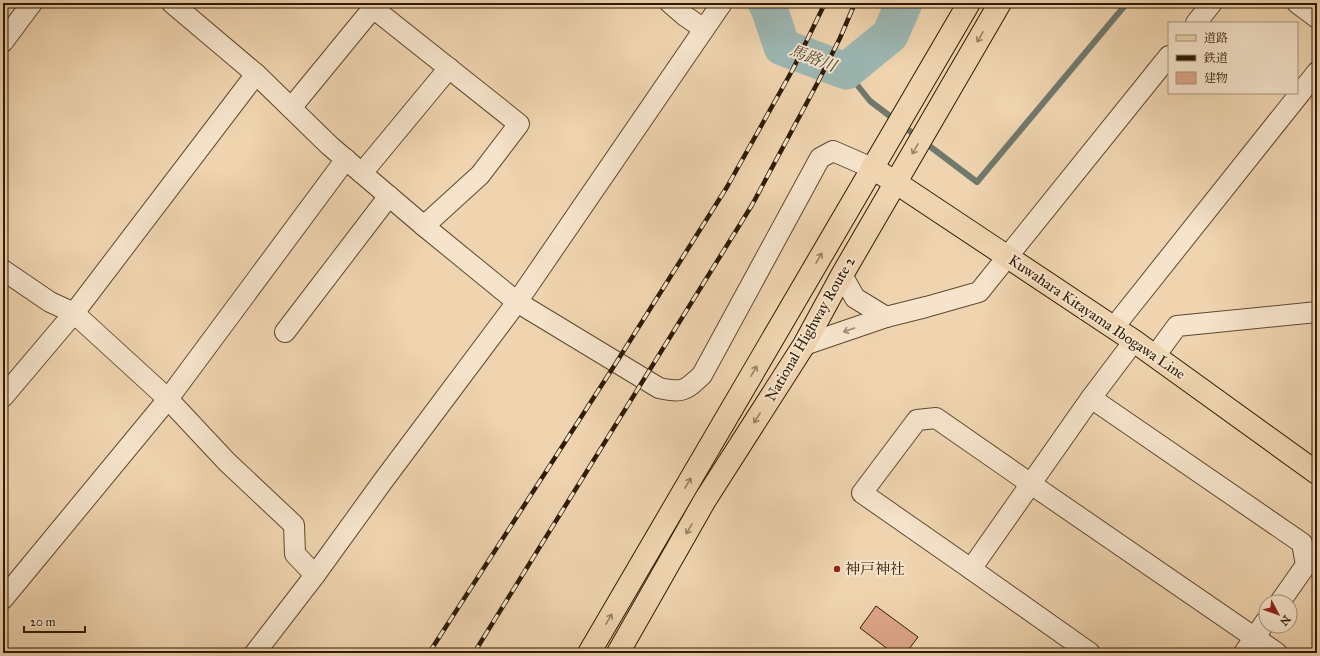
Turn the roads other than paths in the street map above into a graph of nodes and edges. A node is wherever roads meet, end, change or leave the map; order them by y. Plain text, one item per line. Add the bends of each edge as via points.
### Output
1 (32, 3) edge
2 (670, 3) edge
3 (722, 3) edge
4 (969, 3) edge
5 (1000, 3) edge
6 (1212, 3) edge
7 (1298, 3) edge
8 (174, 4) edge
9 (1317, 18) edge
10 (1197, 22) edge
11 (707, 25) junction
12 (3, 42) edge
13 (1168, 57) edge
14 (449, 68) junction
15 (1317, 72) edge
16 (256, 74) junction
17 (291, 108) junction
18 (346, 159) junction
19 (872, 168) junction
20 (362, 173) junction
21 (895, 182) junction
22 (389, 196) junction
23 (424, 226) junction
24 (1007, 256) junction
25 (3, 270) edge
26 (842, 275) junction
27 (517, 302) junction
28 (1317, 312) edge
29 (74, 313) junction
30 (886, 317) junction
31 (1114, 327) junction
32 (285, 332) dead end
33 (1134, 341) junction
34 (804, 346) junction
35 (1155, 356) junction
36 (3, 397) edge
37 (1091, 398) junction
38 (168, 399) junction
39 (1317, 473) edge
40 (1031, 484) junction
41 (971, 568) junction
42 (315, 575) junction
43 (1286, 594) edge
44 (3, 599) edge
45 (1255, 637) edge
46 (255, 653) edge
47 (589, 653) edge
48 (618, 653) edge
49 (1090, 653) edge
50 (1277, 653) edge

1 - 12 street
2 - 11 street via 685,16
3 - 11 street
4 - 19 main road, National Highway Route 2
5 -> 21 main road, National Highway Route 2
6 - 10 street
7 - 9 street
8 - 16 street
11 - 27 street
13 - 24 street
14 - 17 street via 373,8
14 - 20 street
14 - 23 street via 519,124 480,175
15 - 31 street
16 - 17 street
16 - 29 street
17 - 18 street
18 - 20 street
18 - 38 street
19 - 21 main road, Kuwahara Kitayama Ibogawa Line
19 - 27 street via 833,151 820,158 702,375 686,389 674,392 659,388
47 -> 19 main road, National Highway Route 2
20 - 22 street
21 - 24 main road, Kuwahara Kitayama Ibogawa Line
21 - 26 main road, National Highway Route 2
22 - 23 street
22 - 32 street
23 - 27 street
24 - 30 street via 979,292
24 - 31 main road, Kuwahara Kitayama Ibogawa Line
25 - 29 street via 50,302
26 - 30 street via 855,298
26 - 34 main road, National Highway Route 2
27 - 42 street
28 - 35 street via 1177,326
29 - 36 street
29 - 38 street
30 -> 34 street
31 - 33 main road, Kuwahara Kitayama Ibogawa Line
33 - 35 main road, Kuwahara Kitayama Ibogawa Line
33 - 37 street
34 -> 48 main road, National Highway Route 2 via 705,500
35 - 39 main road, Kuwahara Kitayama Ibogawa Line
37 - 40 street
37 - 43 street via 1302,543 1306,565
38 - 42 street via 227,462 294,525 295,554
38 - 44 street
40 - 41 street
40 - 41 street via 936,418 917,420 862,494
40 - 45 street
41 - 49 street
42 - 46 street
45 - 50 street

